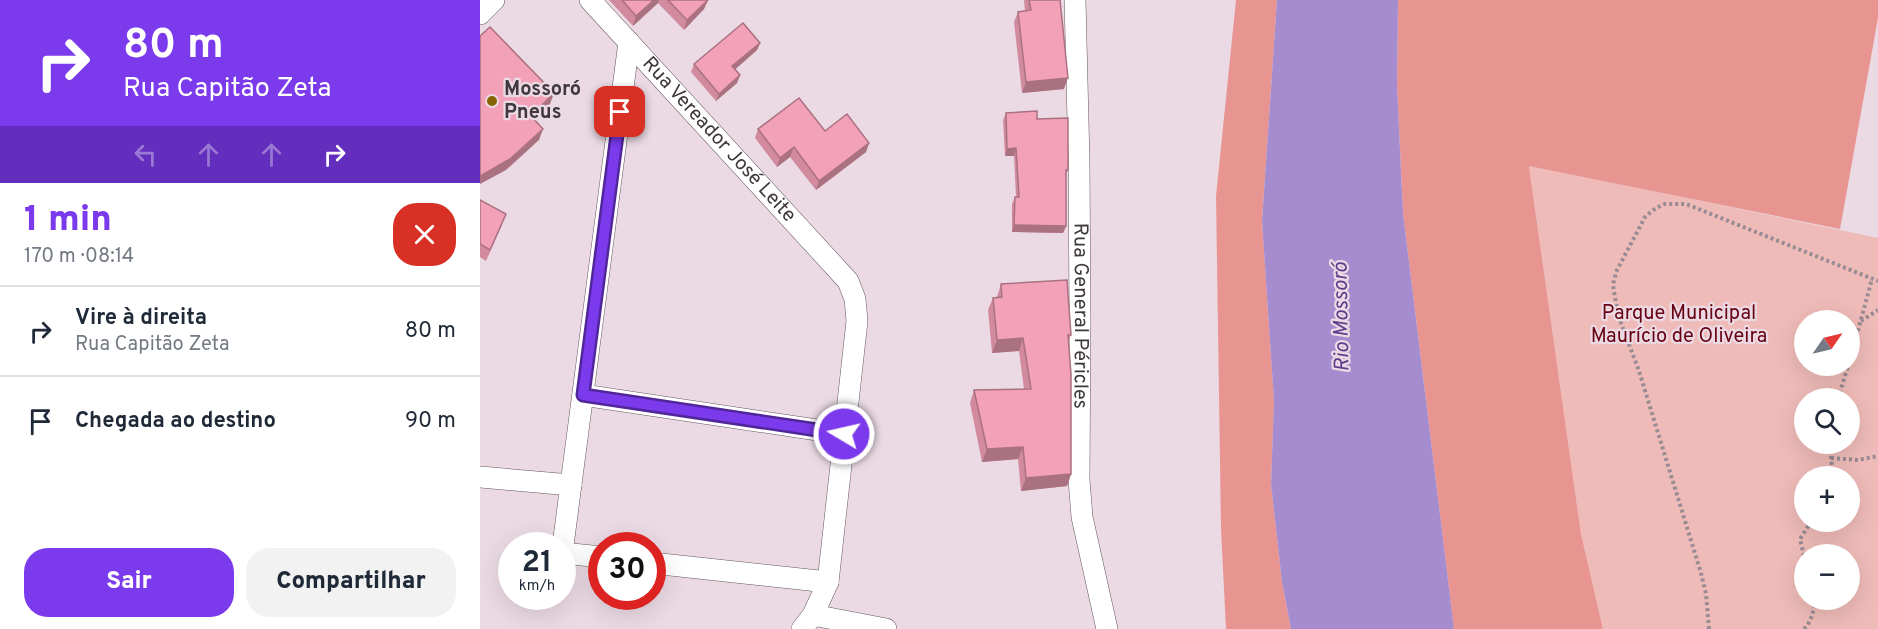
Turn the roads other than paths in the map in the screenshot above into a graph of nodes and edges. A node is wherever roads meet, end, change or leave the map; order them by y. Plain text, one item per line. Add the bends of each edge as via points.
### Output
1 (494, 0) edge
2 (590, 0) edge
3 (1075, 0) edge
4 (480, 14) edge
5 (629, 42) junction
6 (583, 395) junction
7 (844, 434) junction
8 (480, 477) edge
9 (571, 485) junction
10 (565, 532) edge
11 (666, 565) edge
12 (828, 582) junction
13 (808, 622) edge
14 (886, 629) edge
15 (1107, 629) edge

1 - 4 street
2 - 5 street, Rua Vereador José Leite
3 - 15 street, Rua General Péricles via 1079,480 1091,561
5 - 6 street
5 - 7 street, Rua Vereador José Leite via 848,281 855,299 856,321
6 - 7 street
6 - 9 street
7 - 12 street
8 - 9 street
9 - 10 street
11 - 12 street
12 - 13 street
13 - 14 street

